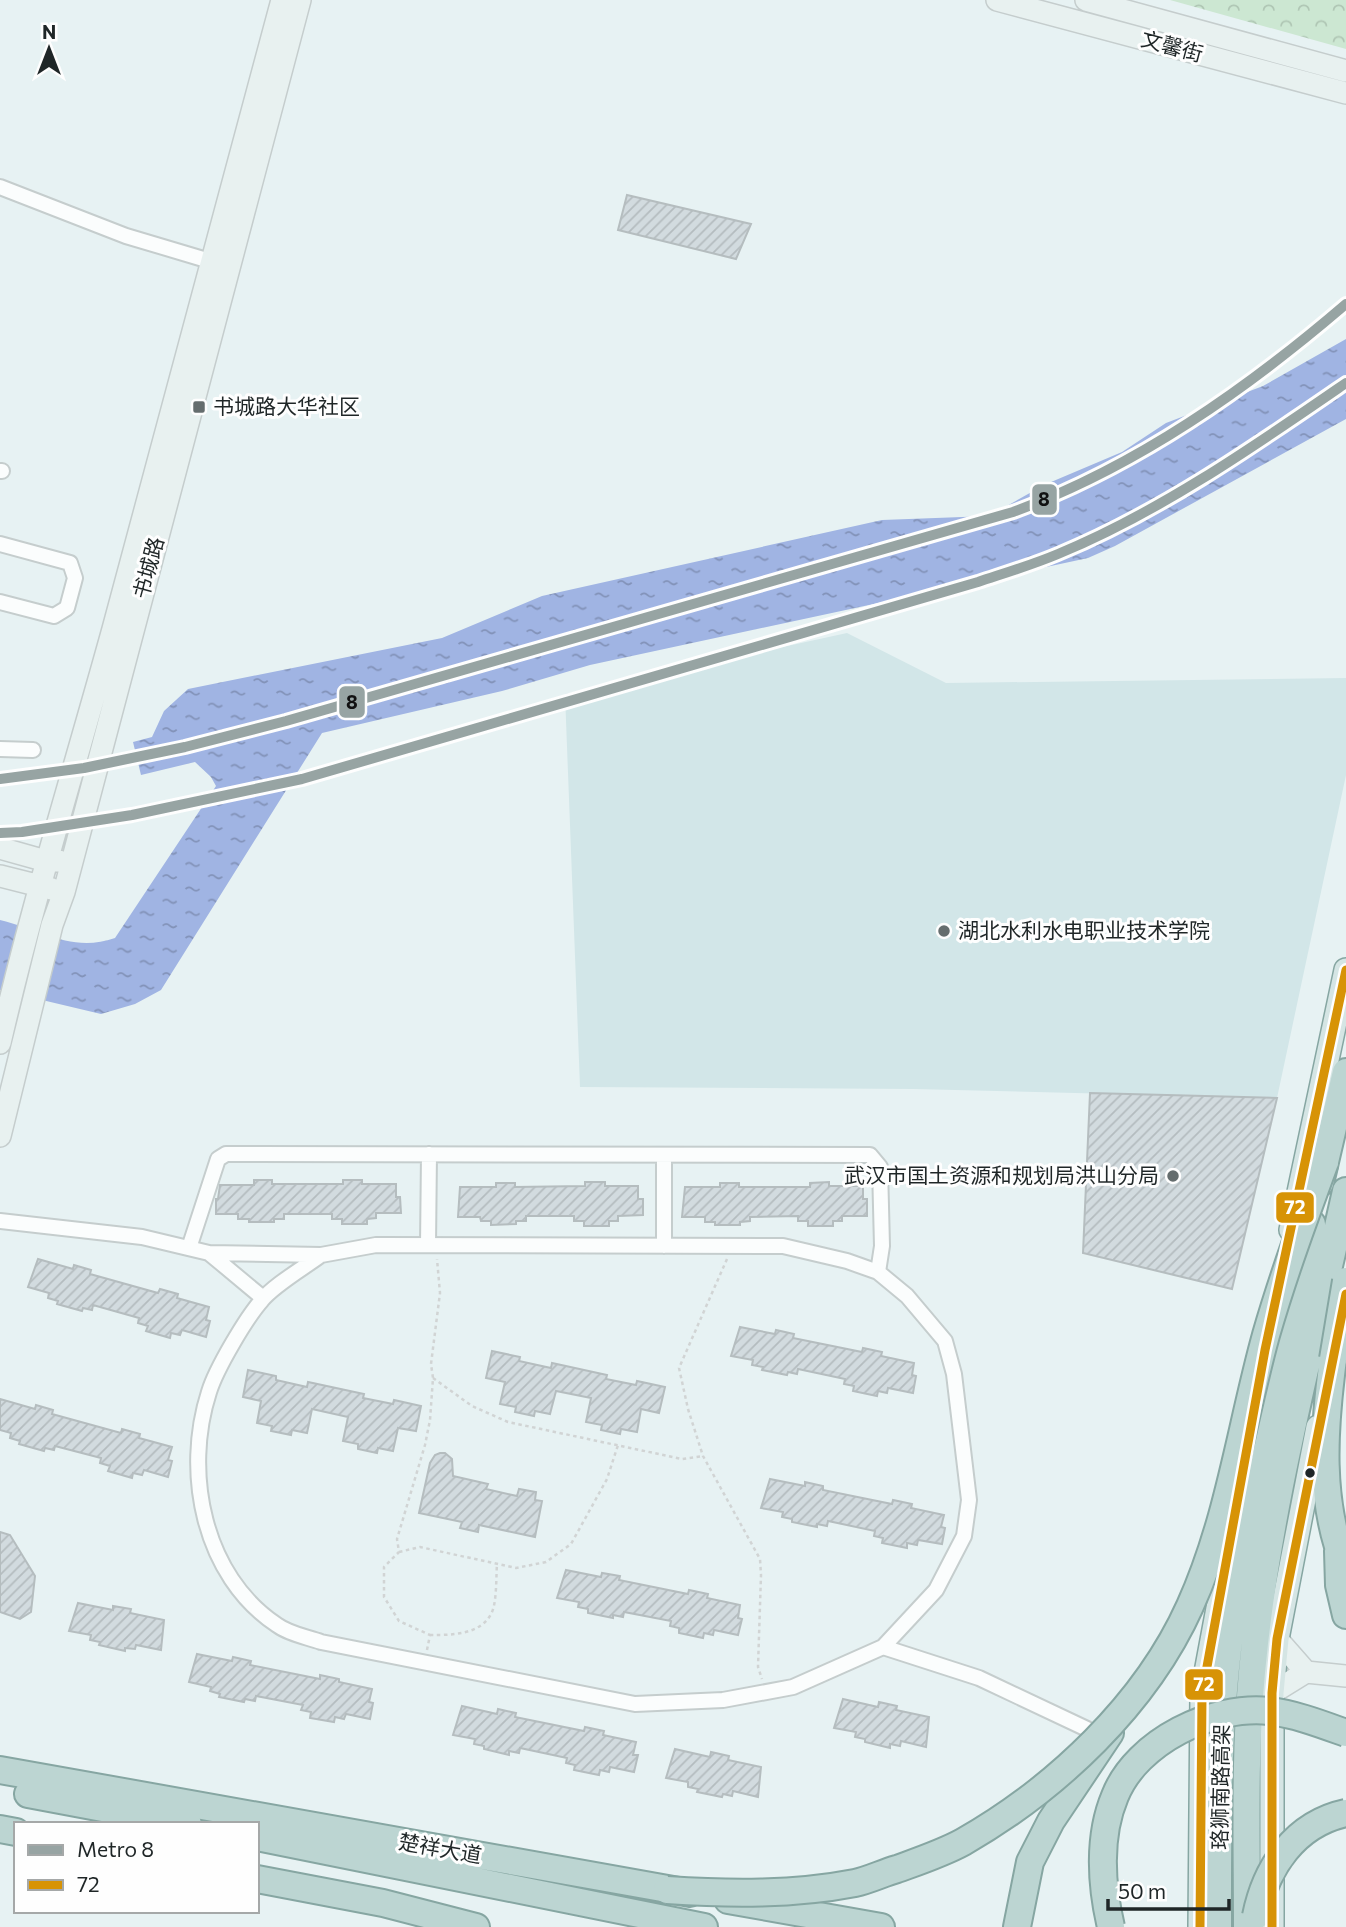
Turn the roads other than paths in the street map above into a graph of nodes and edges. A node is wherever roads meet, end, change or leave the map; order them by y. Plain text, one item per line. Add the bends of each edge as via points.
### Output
1 (282, 0) edge
2 (300, 0) edge
3 (997, 0) edge
4 (1086, 0) edge
5 (1346, 71) edge
6 (1346, 93) edge
7 (0, 187) edge
8 (220, 264) junction
9 (0, 544) edge
10 (0, 602) edge
11 (0, 749) edge
12 (33, 750) dead end
13 (0, 849) edge
14 (46, 860) junction
15 (72, 862) junction
16 (0, 876) edge
17 (38, 887) junction
18 (64, 892) junction
19 (1346, 970) edge
20 (0, 1043) edge
21 (1346, 1072) edge
22 (0, 1136) edge
23 (429, 1154) junction
24 (664, 1155) junction
25 (1325, 1161) junction
26 (1346, 1191) edge
27 (0, 1221) edge
28 (432, 1245) junction
29 (664, 1246) junction
30 (189, 1248) junction
31 (209, 1253) junction
32 (321, 1255) junction
33 (878, 1272) junction
34 (1346, 1281) edge
35 (1346, 1294) edge
36 (263, 1298) junction
37 (1342, 1559) edge
38 (1346, 1615) edge
39 (1278, 1639) junction
40 (883, 1647) junction
41 (1306, 1672) junction
42 (1346, 1676) edge
43 (1272, 1693) junction
44 (1129, 1704) junction
45 (1087, 1729) dead end
46 (1346, 1733) edge
47 (0, 1770) edge
48 (0, 1788) edge
49 (1346, 1813) edge
50 (178, 1822) edge
51 (259, 1837) edge
52 (339, 1852) junction
53 (259, 1879) edge
54 (259, 1894) edge
55 (438, 1927) edge
56 (476, 1927) edge
57 (704, 1927) edge
58 (881, 1927) edge
59 (1017, 1927) edge
60 (1111, 1927) edge
61 (1200, 1927) edge
62 (1219, 1927) edge
63 (1247, 1927) edge
64 (1254, 1927) edge
65 (1272, 1927) edge

1 - 8 main road, 书城路
2 - 8 main road, 书城路
3 - 6 main road, 文馨街
4 - 5 main road, 文馨街
7 - 8 street via 126,236
8 - 14 main road, 书城路
8 - 15 main road, 书城路
9 - 10 street via 70,563 75,578 67,608 54,617
11 - 12 street
13 - 14 main road
14 - 15 main road
14 - 17 main road, 书城路
15 - 18 main road, 书城路
16 - 17 main road
17 - 18 main road
17 - 20 main road, 书城路
18 - 22 main road, 书城路
19 - 61 main road via 1265,1350 1202,1694
21 - 25 highway, 珞狮南路高架
23 - 24 street
23 - 28 street
23 - 30 street via 226,1154 218,1159
24 - 29 street
24 - 33 street via 870,1155 880,1167 882,1246
25 - 44 highway, bridge via 1266,1334 1225,1506 1191,1606
25 - 62 highway, 珞狮南路高架, bridge via 1231,1620 1221,1726
26 - 63 highway, 珞狮南路高架 via 1263,1580 1247,1749
27 - 30 street via 142,1237
28 - 29 street
28 - 32 street via 376,1245
29 - 33 street via 783,1246
30 - 31 street
31 - 32 street
31 - 36 street
32 - 36 street
33 - 40 street via 907,1296 944,1341 954,1374 969,1500 964,1536 936,1590
34 - 37 highway, bridge via 1325,1417 1327,1475
35 - 39 main road
36 - 40 street via 209,1389 200,1427 198,1493 210,1538 225,1569 252,1606 279,1627 321,1642 635,1704 723,1700 793,1687
37 - 38 highway via 1339,1585
39 - 41 main road
39 - 43 main road
40 - 45 street via 979,1678
41 - 42 main road
41 - 43 main road
43 - 65 main road
44 - 52 highway, bridge via 1084,1751 1005,1815 961,1843 856,1883 725,1894
44 - 59 highway, bridge via 1051,1821 1030,1862
46 - 60 highway, bridge via 1269,1711 1234,1712 1186,1726 1158,1743 1136,1764 1115,1795 1105,1833 1102,1877
47 - 58 highway, 楚祥大道
48 - 50 highway
49 - 64 highway, bridge via 1308,1828 1287,1847 1269,1874
51 - 52 highway
52 - 57 highway
53 - 56 highway via 383,1903
54 - 55 highway

